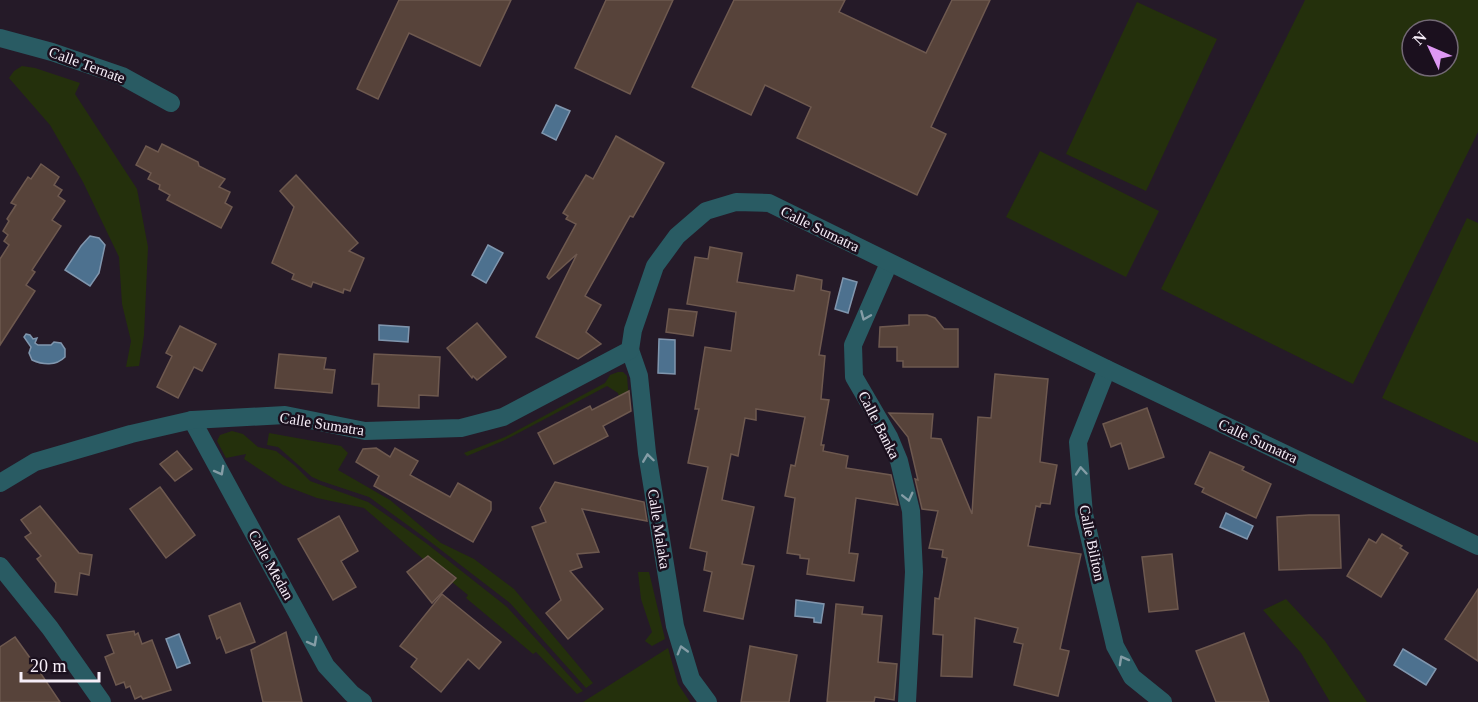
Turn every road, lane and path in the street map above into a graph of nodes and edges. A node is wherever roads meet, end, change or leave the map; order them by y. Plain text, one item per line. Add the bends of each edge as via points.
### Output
1 (0, 38) edge
2 (171, 103) dead end
3 (890, 263) junction
4 (630, 351) junction
5 (1107, 369) junction
6 (192, 420) junction
7 (0, 483) edge
8 (1478, 546) edge
9 (0, 567) edge
10 (102, 702) edge
11 (363, 702) edge
12 (708, 702) edge
13 (907, 702) edge
14 (1163, 702) edge

1 - 2 street, Calle Ternate via 122,76
3 - 4 street, Calle Sumatra via 769,203 736,202 706,211 677,236 655,266 633,330
3 - 5 street, Calle Sumatra
3 -> 13 street, Calle Banka via 853,345 854,377 889,437 911,511 914,572
4 - 6 street, Calle Sumatra via 503,417 461,428 365,431 285,415
12 -> 4 street, Calle Malaka via 691,679 675,626 647,453 639,376
5 - 8 street, Calle Sumatra
14 -> 5 street, Calle Biliton via 1132,677 1115,646 1084,514 1078,442
6 - 7 street, Calle Sumatra via 35,462
6 -> 11 street, Calle Medan via 326,666
9 - 10 street via 50,628

